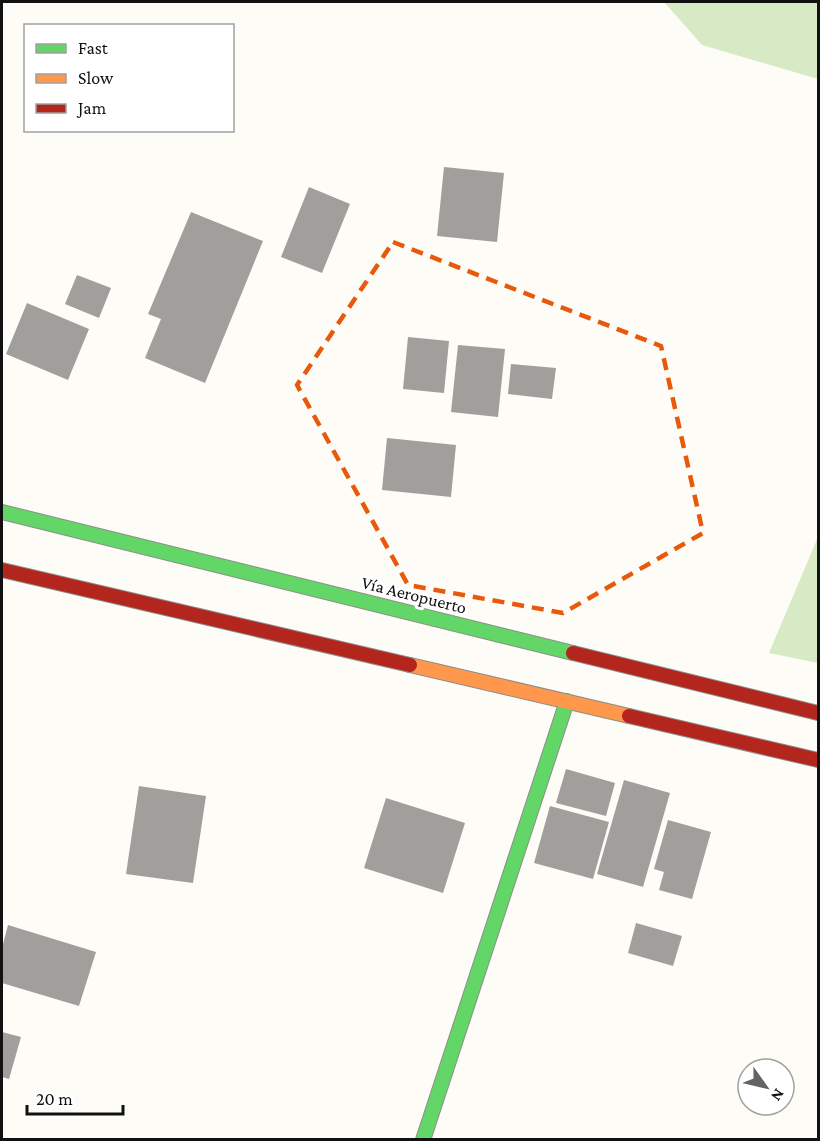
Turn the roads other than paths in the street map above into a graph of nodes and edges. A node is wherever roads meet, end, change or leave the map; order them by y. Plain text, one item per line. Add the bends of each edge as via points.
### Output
1 (2, 513) edge
2 (2, 570) edge
3 (567, 701) junction
4 (819, 713) edge
5 (819, 760) edge
6 (423, 1140) edge

1 - 4 street, Vía Aeropuerto
2 - 3 street
3 - 5 street
3 - 6 street

